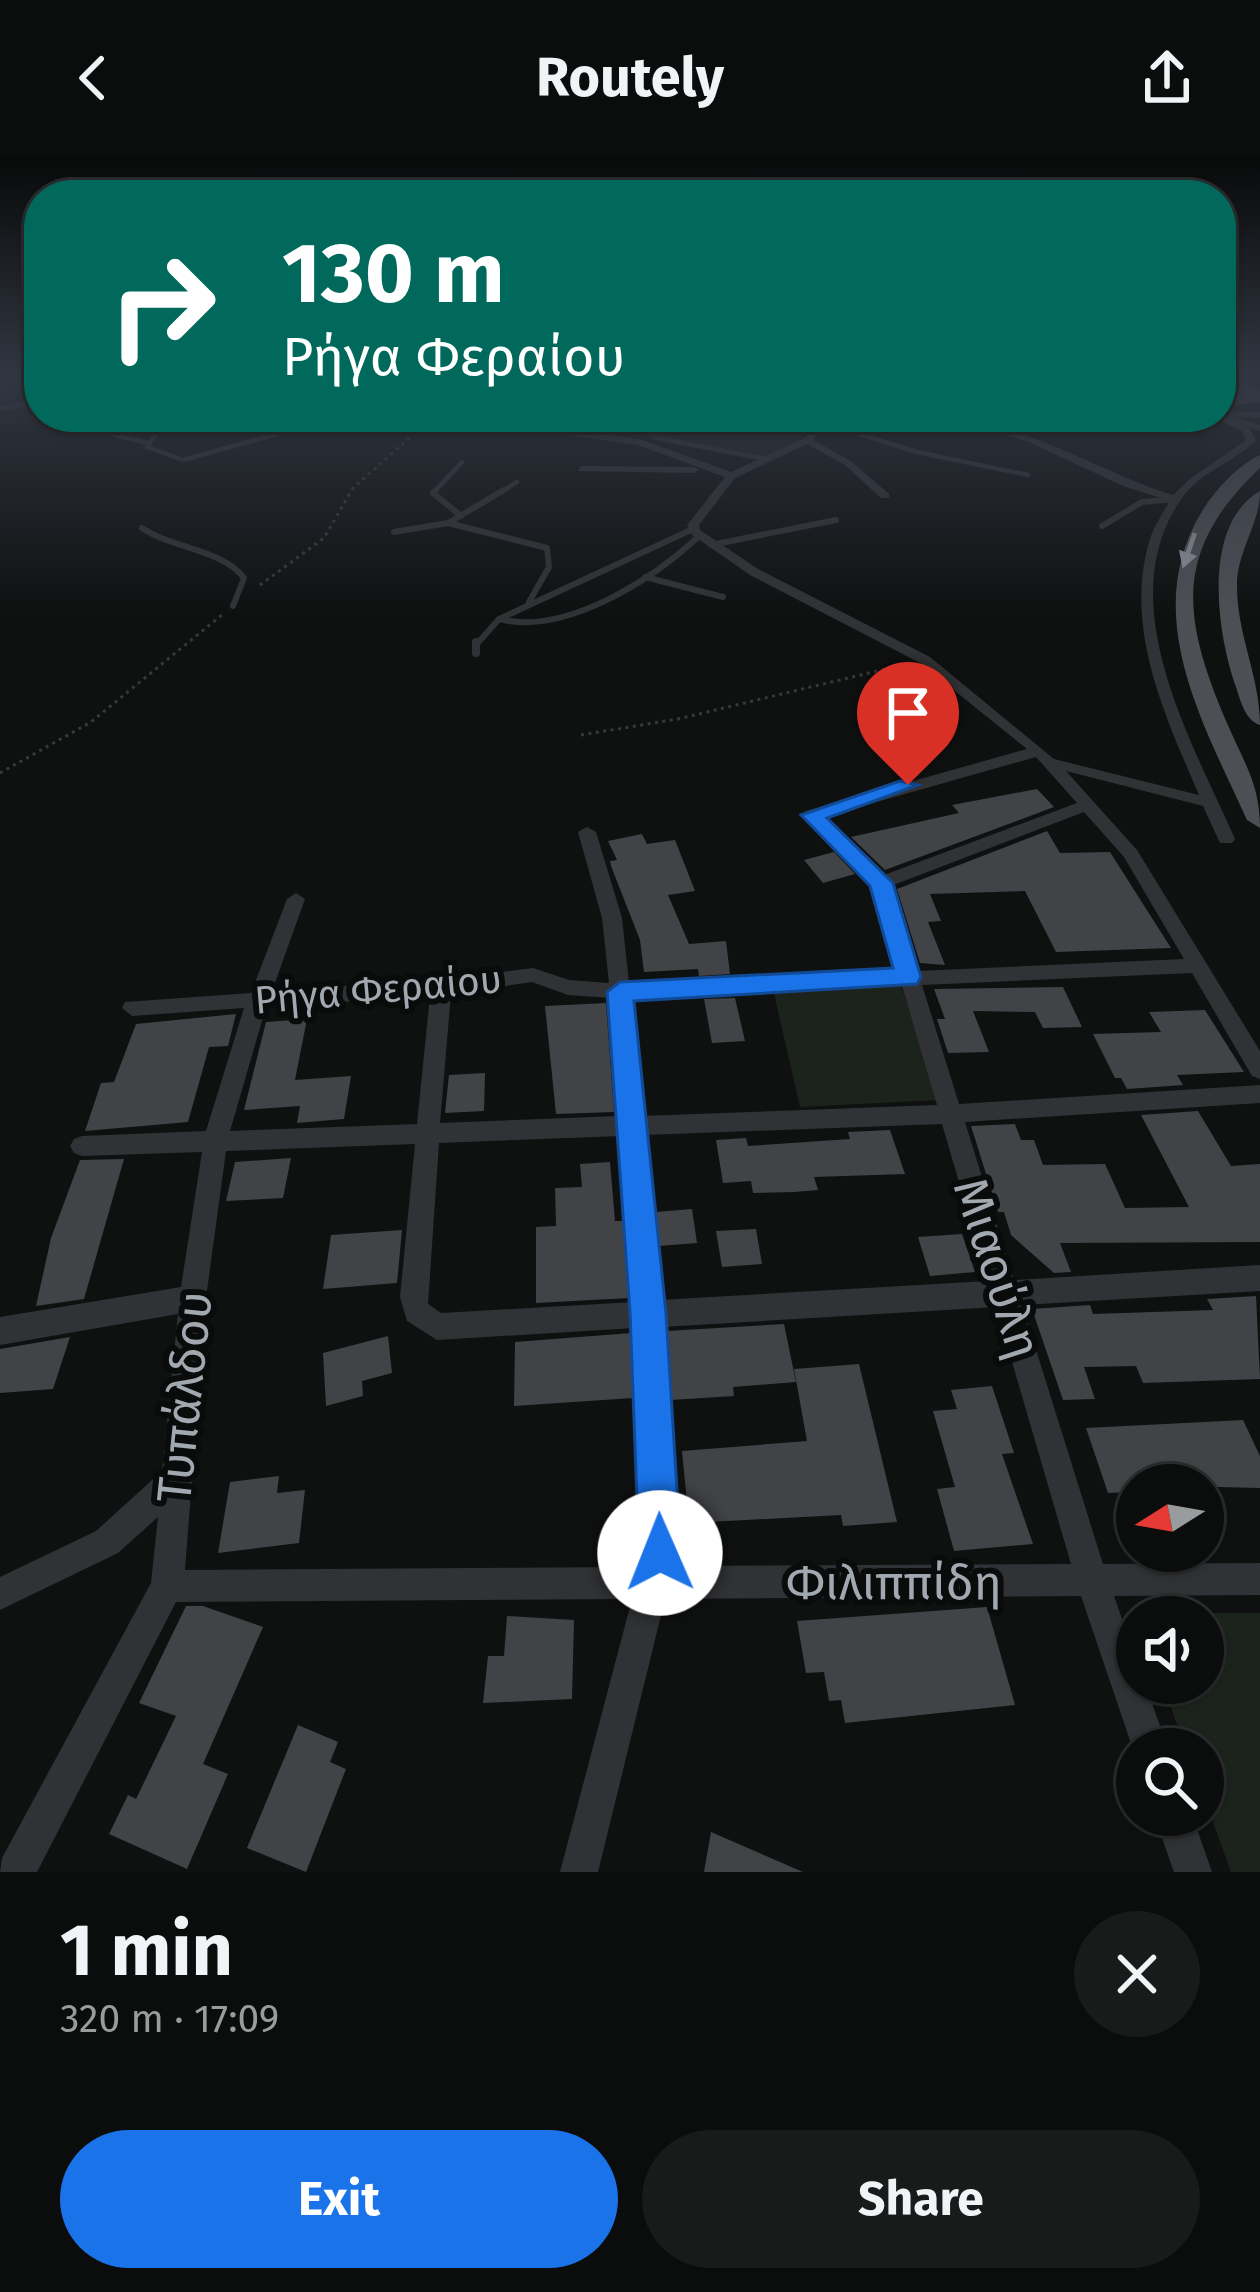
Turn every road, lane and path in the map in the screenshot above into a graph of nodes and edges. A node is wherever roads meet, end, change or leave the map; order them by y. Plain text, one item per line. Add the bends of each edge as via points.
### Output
1 (156, 454) edge
2 (210, 454) edge
3 (667, 454) edge
4 (742, 454) edge
5 (776, 454) edge
6 (832, 454) edge
7 (927, 454) edge
8 (1061, 454) edge
9 (1234, 454) edge
10 (767, 458) junction
11 (1260, 460) edge
12 (462, 462) dead end
13 (580, 469) dead end
14 (702, 470) junction
15 (1028, 475) dead end
16 (731, 476) junction
17 (518, 482) dead end
18 (885, 496) dead end
19 (1260, 496) edge
20 (1175, 499) junction
21 (461, 516) junction
22 (836, 520) dead end
23 (448, 523) junction
24 (1102, 526) dead end
25 (142, 528) dead end
26 (394, 532) dead end
27 (701, 536) junction
28 (642, 577) junction
29 (723, 597) dead end
30 (529, 602) junction
31 (233, 606) dead end
32 (499, 619) junction
33 (476, 653) dead end
34 (926, 660) junction
35 (1260, 718) edge
36 (581, 735) dead end
37 (1043, 756) junction
38 (1212, 803) junction
39 (1088, 805) junction
40 (1260, 820) edge
41 (586, 832) dead end
42 (1226, 839) dead end
43 (881, 883) junction
44 (296, 898) dead end
45 (1197, 966) junction
46 (908, 977) junction
47 (441, 988) junction
48 (620, 992) junction
49 (256, 1000) junction
50 (132, 1008) dead end
51 (1260, 1070) edge
52 (1260, 1094) edge
53 (948, 1114) junction
54 (631, 1128) junction
55 (425, 1132) junction
56 (215, 1142) junction
57 (82, 1146) dead end
58 (1260, 1278) edge
59 (1009, 1291) junction
60 (193, 1298) junction
61 (648, 1313) junction
62 (0, 1331) edge
63 (175, 1481) junction
64 (1260, 1579) edge
65 (1092, 1581) junction
66 (656, 1582) junction
67 (167, 1586) junction
68 (0, 1594) edge
69 (1143, 1728) edge
70 (1180, 1836) edge
71 (16, 1872) edge
72 (579, 1872) edge
73 (1193, 1872) edge

1 - 2 lane
3 - 14 street
4 - 10 lane
5 - 10 street
6 - 18 street
7 - 15 lane
8 - 20 street
9 - 20 street
10 - 16 street
11 -> 40 main road via 1199,523 1181,583 1199,686
12 - 21 lane via 433,493
13 - 14 street
14 - 16 street
16 - 27 street
17 - 21 lane
19 - 35 main road via 1236,535 1226,586 1232,644
20 - 24 lane via 1142,502
20 - 38 street via 1147,559 1147,615 1166,692
21 - 23 lane
22 - 27 lane
23 - 26 lane
23 - 30 lane via 547,548 549,568
25 - 31 lane via 236,567 244,578
27 - 28 lane
27 - 30 lane
27 - 34 street
28 - 29 lane
28 - 32 lane via 539,624
30 - 32 lane
32 - 33 lane via 476,640
34 - 36 path
34 - 37 street
37 - 38 street
37 - 39 street
37 - 43 street via 813,812
38 - 42 street
39 - 43 street
39 - 45 street via 1131,854
41 - 48 street via 612,918
43 - 46 street, Μιαούλη
44 - 49 street, Τυπάλδου
45 - 46 street, Ρήγα Φεραίου
45 - 51 street
46 - 48 street, Ρήγα Φεραίου
46 - 53 street, Μιαούλη via 950,1098
47 - 48 street, Ρήγα Φεραίου via 537,974 568,987
47 - 49 street, Ρήγα Φεραίου
47 - 55 street
48 - 54 street
49 - 50 street, Ρήγα Φεραίου
49 - 56 street, Τυπάλδου
52 - 53 street
53 - 54 street
53 - 59 street, Μιαούλη
54 - 55 street
54 - 61 street
55 - 56 street
55 - 61 street via 413,1297 426,1322
56 - 57 street
56 - 60 street, Τυπάλδου
58 - 59 street
59 - 61 street
59 - 65 street, Μιαούλη
60 - 62 street
60 - 63 street, Τυπάλδου
61 - 66 street
63 - 67 street, Τυπάλδου
63 - 68 street via 107,1542
64 - 65 street, Φιλιππίδη
65 - 66 street, Φιλιππίδη
65 - 69 street, Μιαούλη
66 - 67 street, Φιλιππίδη
66 - 72 street
67 - 71 street, Τυπάλδου
70 - 73 street

